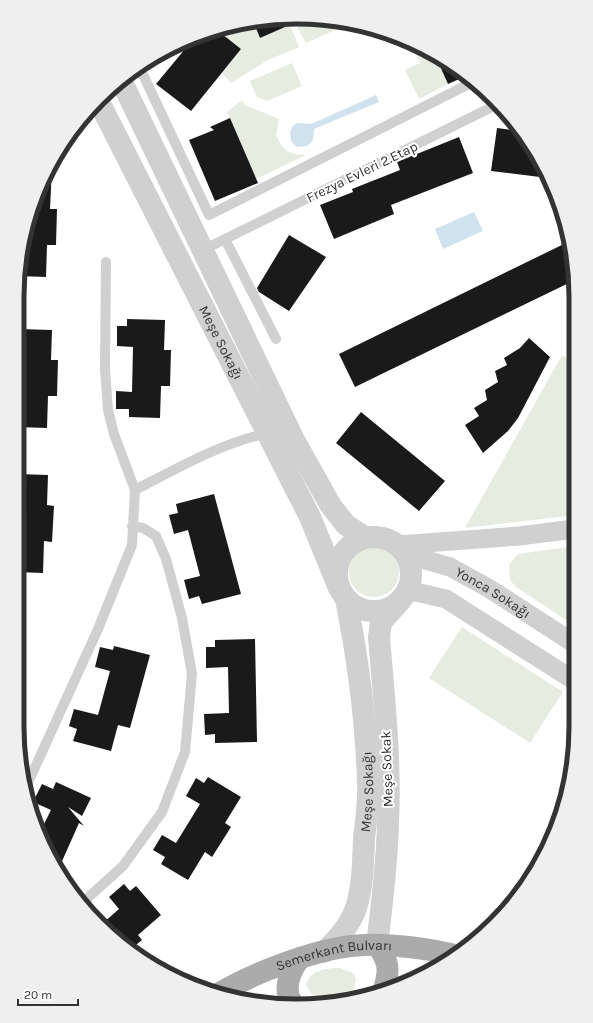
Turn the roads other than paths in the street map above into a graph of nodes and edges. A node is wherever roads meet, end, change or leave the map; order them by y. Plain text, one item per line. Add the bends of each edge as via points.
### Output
1 (142, 72) edge
2 (468, 85) edge
3 (124, 86) edge
4 (101, 107) edge
5 (492, 107) edge
6 (166, 120) junction
7 (145, 128) junction
8 (225, 239) junction
9 (203, 250) junction
10 (106, 262) dead end
11 (276, 339) dead end
12 (268, 433) junction
13 (135, 490) junction
14 (569, 518) edge
15 (132, 526) junction
16 (569, 530) edge
17 (365, 537) junction
18 (471, 540) junction
19 (402, 549) junction
20 (342, 594) junction
21 (403, 595) junction
22 (569, 640) edge
23 (569, 677) edge
24 (29, 781) edge
25 (86, 899) edge
26 (377, 945) junction
27 (324, 952) junction
28 (446, 954) edge
29 (300, 958) junction
30 (385, 984) edge
31 (226, 990) edge
32 (289, 999) edge

1 - 6 lane
2 - 6 lane via 210,216
3 - 7 street, Meşe Sokağı
4 - 12 street, Meşe Sokağı
5 - 8 lane, Frezya Evleri 2.Etap
6 - 7 lane
7 - 9 street, Meşe Sokağı
8 - 9 lane, Frezya Evleri 2.Etap
8 - 11 lane
9 - 17 street, Meşe Sokağı via 293,438 321,490 346,525
10 - 13 lane via 105,369 108,410
12 - 13 lane via 242,438
12 - 20 street, Meşe Sokağı via 310,517
13 - 15 lane
14 - 18 street via 506,526
15 - 24 lane via 132,544 98,629
15 - 25 lane via 143,528 156,536 166,559 182,618 192,674 185,752 162,812 123,866
16 - 18 street
17 - 19 street via 388,539
17 - 20 street via 353,542 344,551 338,563 336,576
18 - 19 street
19 - 21 street via 410,565 411,578
19 - 22 street, Yonca Sokağı via 450,567 490,589
20 - 21 street via 355,606 378,611 390,607
20 - 27 street, Meşe Sokağı via 356,647 368,783 362,874 356,909 343,933
21 - 23 street, Yonca Sokağı via 446,599
21 - 26 street, Meşe Sokak via 381,622 379,637 388,759 388,823
26 - 27 main road, Semerkant Bulvarı
26 - 28 main road, Semerkant Bulvarı
26 - 30 main road via 385,956 388,975
27 - 29 main road, Semerkant Bulvarı
29 - 31 main road, Semerkant Bulvarı
29 - 32 main road via 289,975

